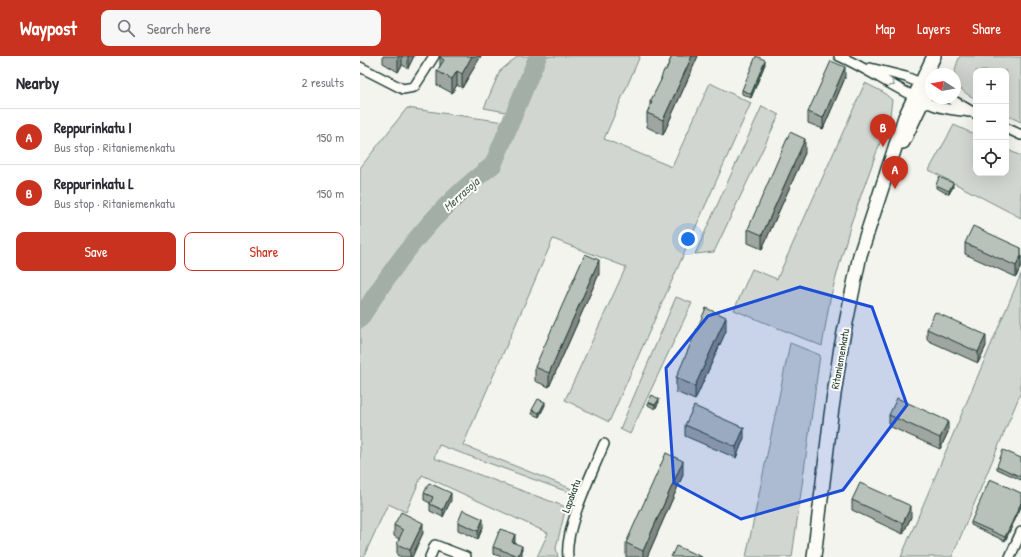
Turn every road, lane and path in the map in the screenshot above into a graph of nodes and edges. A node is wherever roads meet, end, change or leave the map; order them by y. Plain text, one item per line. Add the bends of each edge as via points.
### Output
1 (434, 56) edge
2 (839, 56) edge
3 (934, 56) edge
4 (943, 56) edge
5 (861, 66) junction
6 (360, 67) edge
7 (932, 68) edge
8 (938, 68) edge
9 (925, 84) edge
10 (925, 89) edge
11 (918, 99) junction
12 (959, 104) edge
13 (973, 113) edge
14 (1009, 129) edge
15 (1021, 135) edge
16 (604, 444) dead end
17 (1021, 532) edge
18 (430, 557) edge
19 (466, 557) edge
20 (568, 557) edge
21 (814, 557) edge
22 (1010, 557) edge

1 - 6 street via 414,87 403,89
2 - 5 street
3 - 7 street, Ritaniemenkatu
4 - 8 street
5 - 9 street
5 -> 11 street
10 - 11 street, Ritaniemenkatu
11 - 13 street via 938,107
11 - 21 street, Ritaniemenkatu via 890,166 860,255 841,347
12 - 13 street
14 - 15 street
16 - 20 street, Lapakatu via 579,504 567,548
17 - 22 street
18 - 19 street via 435,545

